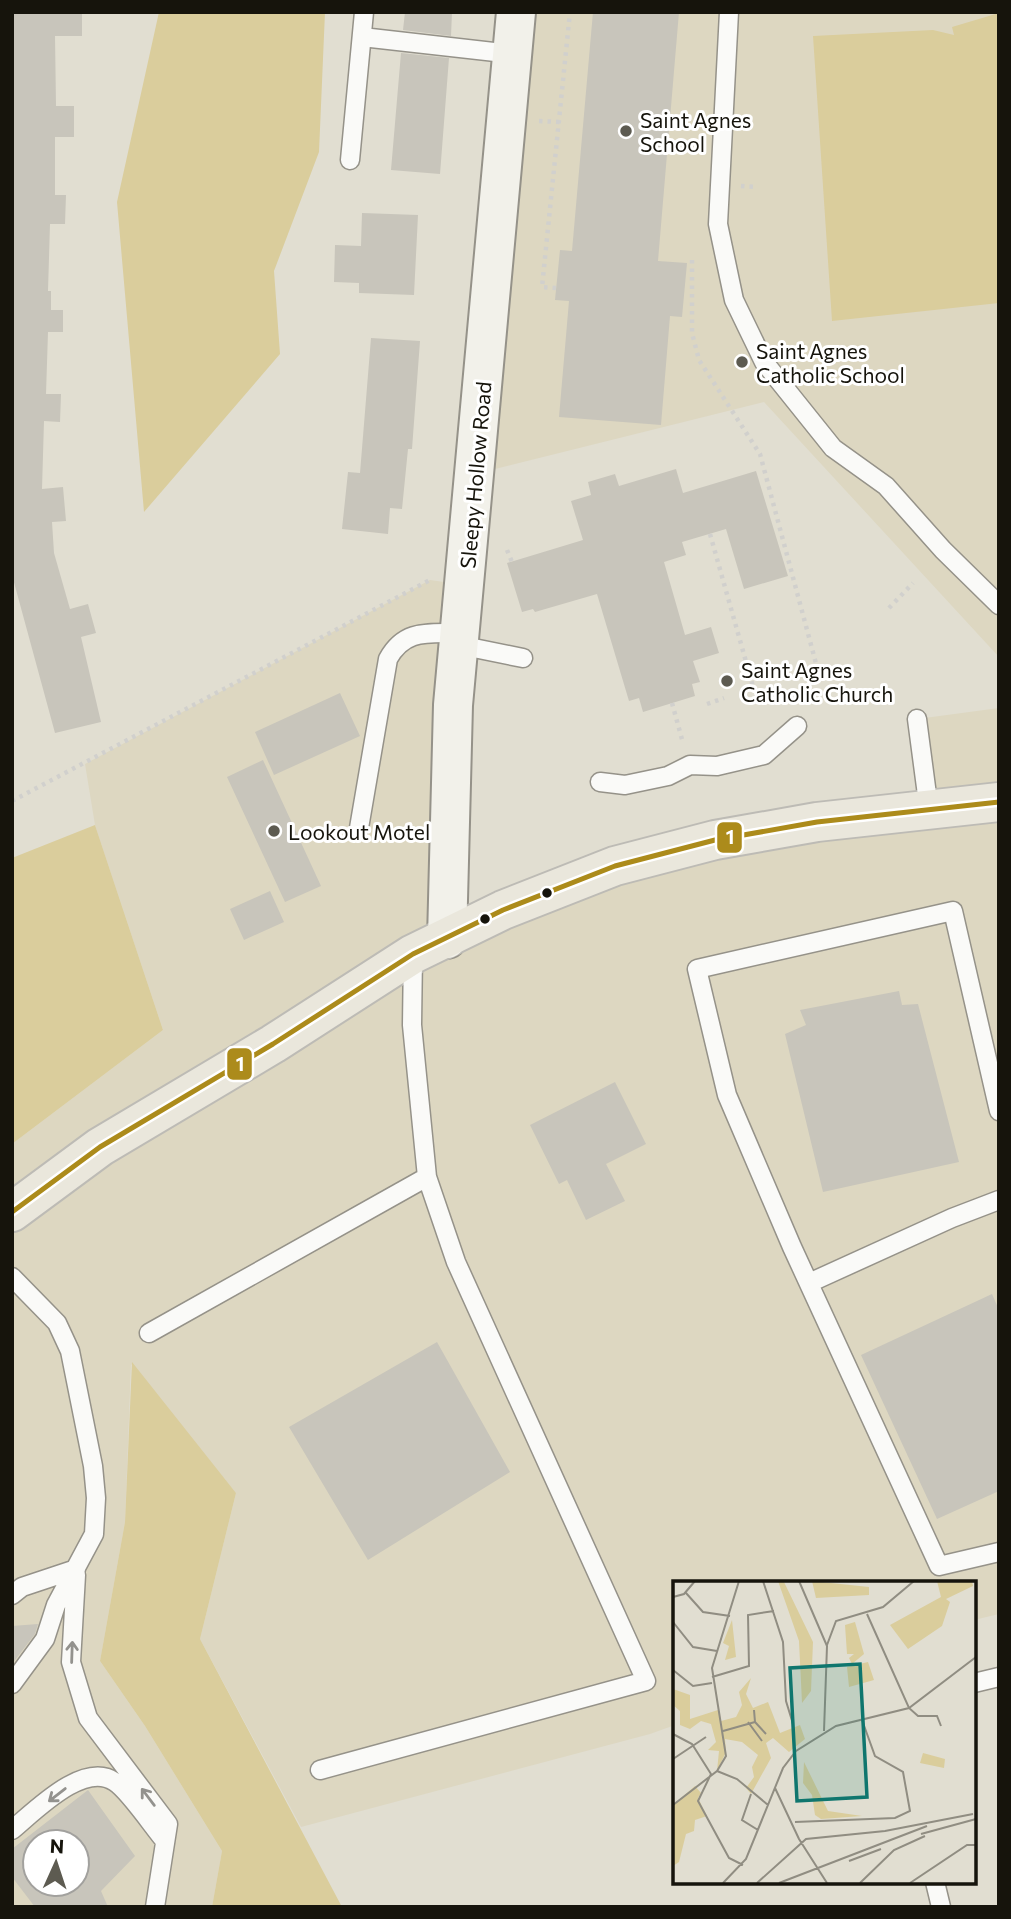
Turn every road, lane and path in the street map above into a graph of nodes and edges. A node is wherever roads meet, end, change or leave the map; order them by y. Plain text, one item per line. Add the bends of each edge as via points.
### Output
1 (364, 12) edge
2 (516, 12) edge
3 (570, 12) edge
4 (729, 12) edge
5 (362, 37) junction
6 (512, 54) junction
7 (541, 121) dead end
8 (559, 122) junction
9 (350, 160) dead end
10 (692, 260) dead end
11 (556, 289) dead end
12 (710, 534) dead end
13 (507, 550) dead end
14 (512, 562) dead end
15 (430, 580) dead end
16 (913, 583) dead end
17 (999, 605) edge
18 (889, 608) dead end
19 (459, 639) junction
20 (523, 658) dead end
21 (818, 671) dead end
22 (754, 690) dead end
23 (724, 698) dead end
24 (672, 703) dead end
25 (707, 704) dead end
26 (917, 719) dead end
27 (797, 726) dead end
28 (684, 747) dead end
29 (600, 782) dead end
30 (12, 801) edge
31 (999, 802) edge
32 (929, 810) junction
33 (359, 828) dead end
34 (447, 939) junction
35 (413, 954) junction
36 (999, 1111) edge
37 (428, 1177) junction
38 (999, 1200) edge
39 (12, 1212) edge
40 (12, 1277) edge
41 (809, 1283) junction
42 (149, 1333) dead end
43 (999, 1552) edge
44 (76, 1569) junction
45 (12, 1595) edge
46 (999, 1677) edge
47 (976, 1683) edge
48 (12, 1684) edge
49 (320, 1770) dead end
50 (12, 1830) edge
51 (165, 1841) junction
52 (935, 1884) edge
53 (155, 1907) edge
54 (941, 1907) edge

1 - 5 lane
2 - 6 main road, Sleepy Hollow Road
3 - 8 path
4 - 17 lane via 718,224 741,318 764,362 822,436 886,486
5 - 6 lane
5 - 9 lane
6 - 19 main road, Sleepy Hollow Road
7 - 8 path
8 - 11 path via 542,287
10 - 21 path via 692,333 699,360 760,454
12 - 22 path
13 - 14 path
15 - 30 path
16 - 18 path
19 - 20 lane
19 - 33 lane via 415,635 396,644 388,659
19 - 34 main road, Sleepy Hollow Road
23 - 25 path
24 - 28 path
26 - 32 lane
27 - 29 lane via 764,755 718,766 690,765 668,776 625,785
31 - 32 main road
32 - 34 main road via 817,822 657,853 503,910
34 - 35 main road
35 - 37 lane via 412,1025
35 - 39 main road via 100,1147
36 - 41 lane via 953,911 697,969 727,1095
37 - 42 lane
37 - 49 lane via 456,1262 646,1681
38 - 41 lane
40 - 44 lane via 57,1323 71,1351 96,1498 94,1534
41 - 43 lane via 939,1566
44 - 45 lane via 22,1587
44 - 48 lane via 56,1605 45,1639
51 -> 44 lane via 168,1824 88,1717 71,1662
46 - 47 lane
51 -> 50 lane via 115,1781 98,1777 75,1780
51 - 53 lane
52 - 54 lane

